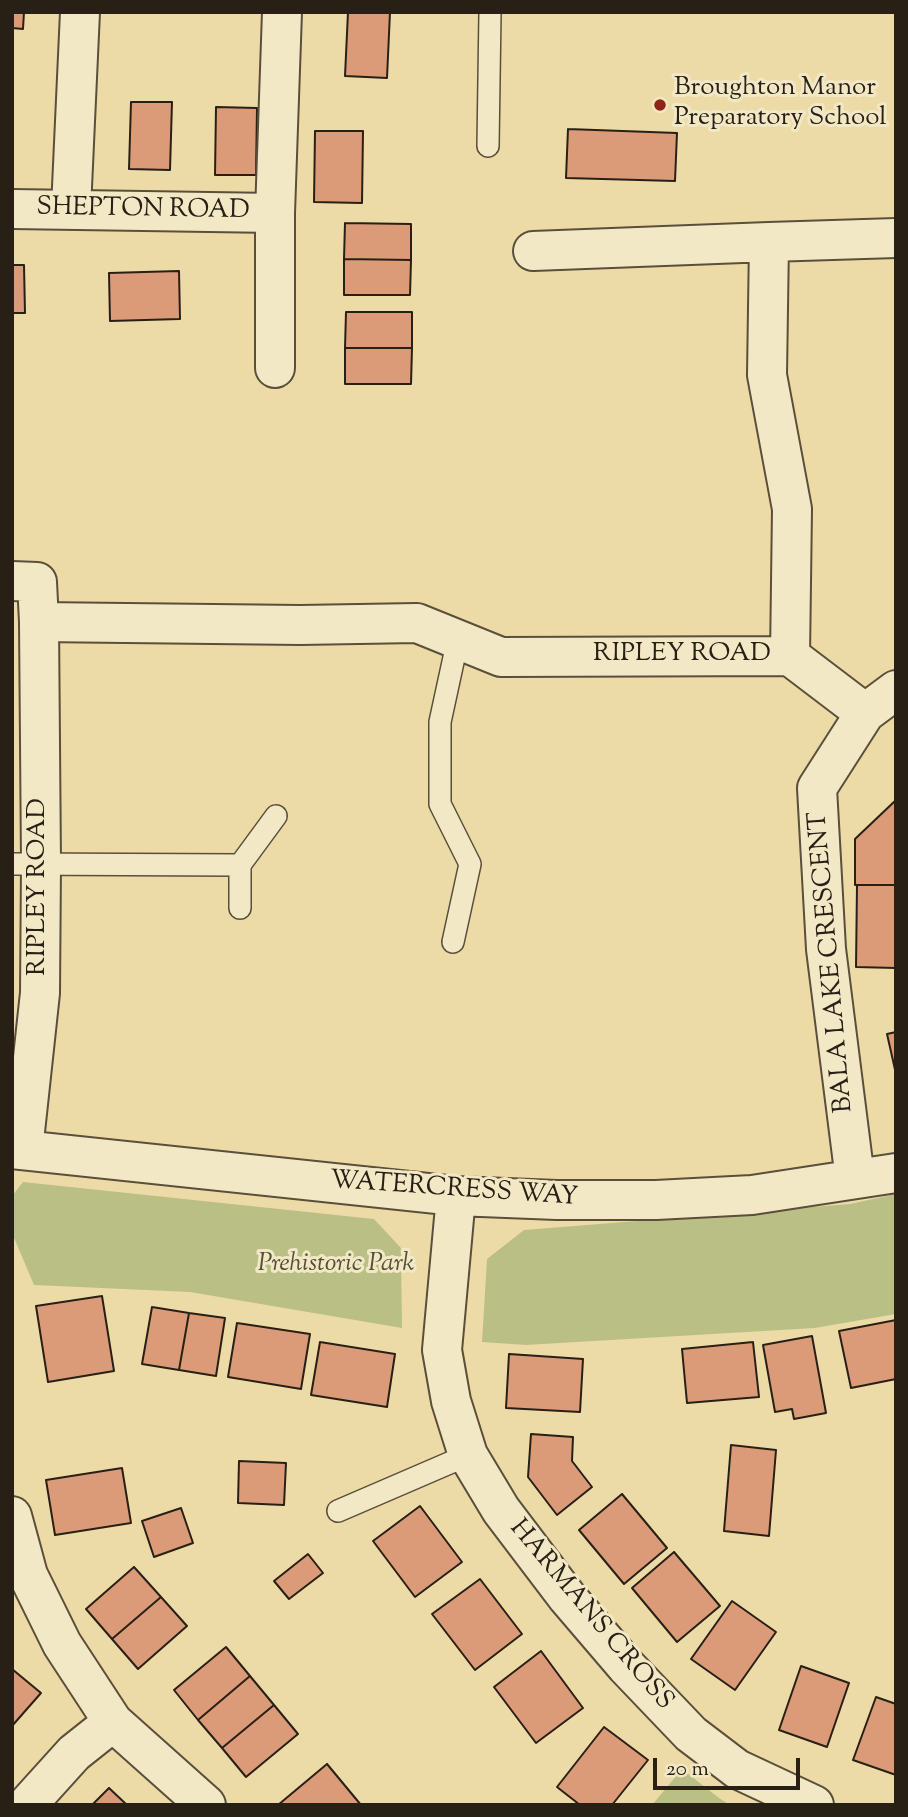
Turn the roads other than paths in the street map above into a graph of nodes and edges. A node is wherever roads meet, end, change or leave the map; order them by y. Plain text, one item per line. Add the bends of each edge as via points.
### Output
1 (80, 12) edge
2 (282, 12) edge
3 (490, 12) edge
4 (488, 146) dead end
5 (12, 209) edge
6 (71, 209) junction
7 (275, 213) junction
8 (896, 238) edge
9 (769, 242) junction
10 (533, 251) dead end
11 (275, 368) dead end
12 (12, 581) edge
13 (39, 622) junction
14 (458, 639) junction
15 (790, 656) junction
16 (896, 690) edge
17 (864, 713) junction
18 (276, 816) dead end
19 (27, 864) edge
20 (240, 865) junction
21 (240, 908) dead end
22 (453, 942) dead end
23 (17, 1149) edge
24 (896, 1173) edge
25 (855, 1179) junction
26 (456, 1196) junction
27 (468, 1455) junction
28 (338, 1511) dead end
29 (12, 1516) edge
30 (113, 1721) junction
31 (27, 1805) edge
32 (206, 1805) edge
33 (814, 1805) edge

1 - 6 street
2 - 7 street, SHEPTON ROAD
3 - 4 lane
5 - 6 street, SHEPTON ROAD
6 - 7 street, SHEPTON ROAD
7 - 11 street, SHEPTON ROAD
8 - 9 street
9 - 10 street
9 - 15 street, RIPLEY ROAD via 767,375 792,509
12 - 13 street, RIPLEY ROAD via 37,582
13 - 14 street, RIPLEY ROAD via 417,623
13 - 19 street, RIPLEY ROAD
14 - 15 street, RIPLEY ROAD via 501,657
14 - 22 lane via 440,722 440,804 470,864
15 - 17 street
16 - 17 street, BALA LAKE CRESCENT
17 - 25 street, BALA LAKE CRESCENT via 817,788 826,949
18 - 20 lane
19 - 20 lane
19 - 23 street, RIPLEY ROAD via 40,993
20 - 21 lane
23 - 26 street, WATERCRESS WAY
24 - 25 street, WATERCRESS WAY
25 - 26 street, WATERCRESS WAY via 752,1195 656,1200
26 - 27 street, HARMANS CROSS via 442,1350 451,1401
27 - 28 lane
27 - 33 street, HARMANS CROSS via 501,1510 567,1597 691,1734 737,1769
29 - 30 street via 28,1575 62,1644
30 - 31 street via 74,1753
30 - 32 street

